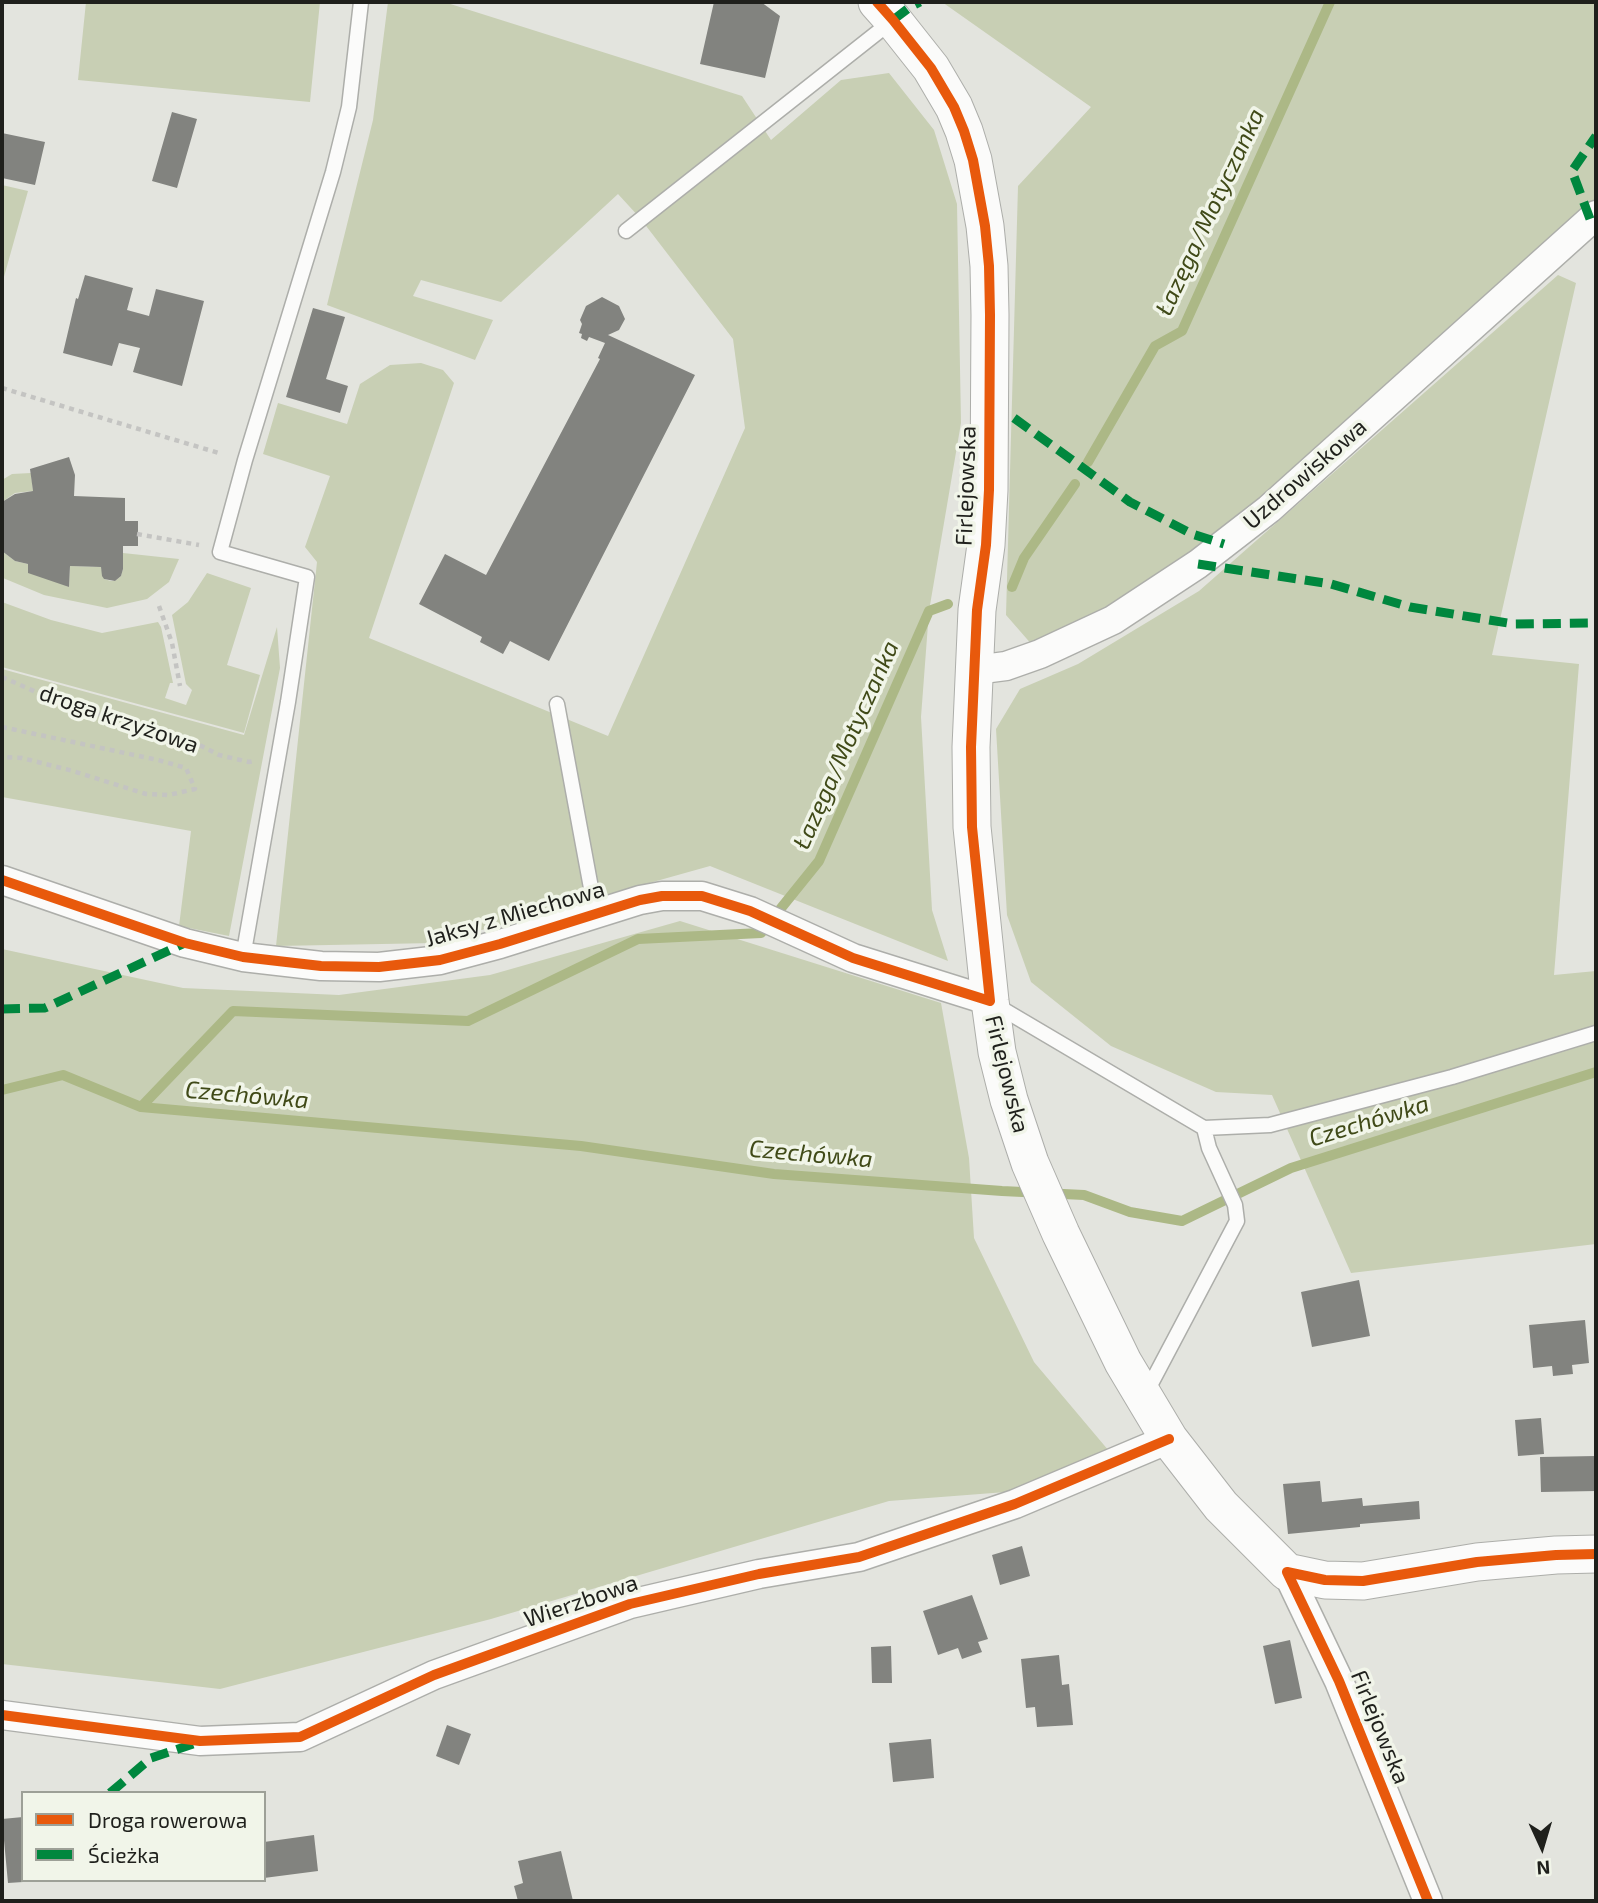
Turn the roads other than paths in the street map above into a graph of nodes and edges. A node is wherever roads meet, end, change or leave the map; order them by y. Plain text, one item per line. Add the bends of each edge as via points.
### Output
1 (361, 2) edge
2 (885, 11) edge
3 (1596, 215) edge
4 (626, 231) dead end
5 (975, 670) junction
6 (557, 704) dead end
7 (2, 880) edge
8 (596, 915) junction
9 (243, 957) junction
10 (990, 1001) junction
11 (1596, 1033) edge
12 (1204, 1128) junction
13 (1145, 1396) junction
14 (1169, 1440) junction
15 (1596, 1554) edge
16 (1287, 1572) junction
17 (2, 1715) edge
18 (1428, 1901) edge

1 - 9 lane via 343,133 219,552 307,577
2 - 4 lane
2 - 5 street, Firlejowska via 931,68 954,107 972,160 985,226 990,316 989,490
3 - 5 street, Uzdrowiskowa via 1269,509 1198,564 1113,620 1040,654 1006,666
5 - 10 street, Firlejowska via 972,827
6 - 8 lane
7 - 9 street, Jaksy z Miechowa via 185,943
8 - 9 street, Jaksy z Miechowa via 428,962 321,966
8 - 10 street, Jaksy z Miechowa via 662,896 702,896 750,911 853,958
10 - 12 lane
10 - 13 street, Firlejowska via 997,1052 1030,1163 1123,1362
11 - 12 lane via 1269,1125
12 - 13 lane via 1237,1221
13 - 14 street, Firlejowska
14 - 16 street, Firlejowska via 1221,1506
14 - 17 street, Wierzbowa via 1015,1504 859,1557 630,1604 434,1675 300,1737 200,1741
15 - 16 street via 1476,1562 1363,1581
16 - 18 street, Firlejowska via 1339,1681

